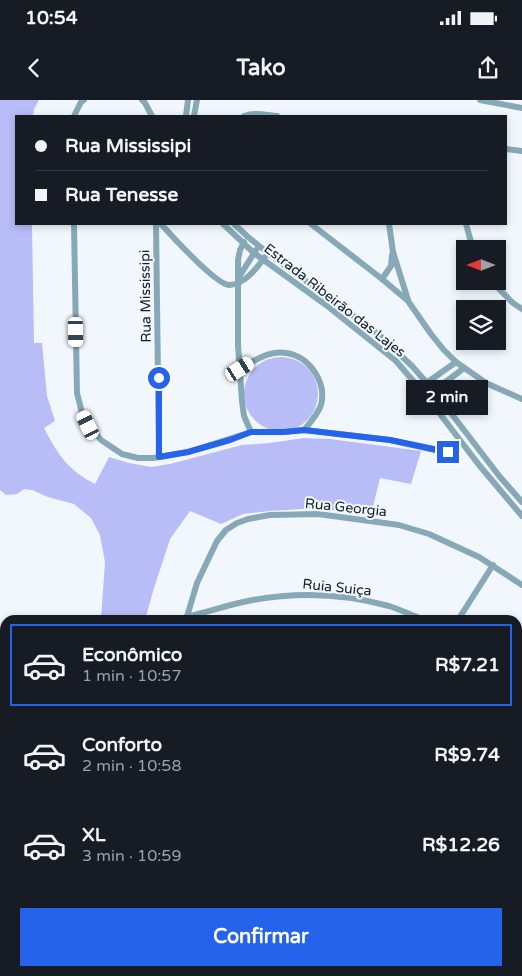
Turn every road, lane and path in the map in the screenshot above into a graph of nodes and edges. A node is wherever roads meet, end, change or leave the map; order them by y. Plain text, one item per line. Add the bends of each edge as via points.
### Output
1 (84, 100) edge
2 (142, 100) edge
3 (188, 100) edge
4 (197, 100) edge
5 (480, 100) edge
6 (522, 108) edge
7 (74, 115) edge
8 (151, 115) edge
9 (186, 115) edge
10 (194, 115) edge
11 (247, 115) edge
12 (268, 115) edge
13 (507, 149) edge
14 (522, 151) edge
15 (74, 225) edge
16 (156, 225) edge
17 (162, 225) edge
18 (224, 225) edge
19 (235, 225) edge
20 (312, 225) edge
21 (389, 225) edge
22 (466, 225) edge
23 (248, 237) junction
24 (470, 240) edge
25 (243, 243) junction
26 (259, 246) junction
27 (268, 252) junction
28 (392, 252) junction
29 (254, 253) junction
30 (263, 260) junction
31 (382, 279) junction
32 (237, 280) junction
33 (500, 290) edge
34 (408, 301) junction
35 (522, 309) edge
36 (456, 362) junction
37 (464, 368) junction
38 (240, 369) junction
39 (426, 382) junction
40 (420, 388) junction
41 (434, 391) junction
42 (427, 396) junction
43 (522, 399) edge
44 (304, 430) junction
45 (251, 432) junction
46 (448, 452) dead end
47 (159, 457) junction
48 (522, 502) edge
49 (522, 516) edge
50 (493, 565) junction
51 (522, 585) edge
52 (187, 615) edge
53 (197, 615) edge
54 (412, 615) edge
55 (461, 615) edge

1 - 7 street
2 - 8 street
3 - 9 street
4 - 10 street
5 - 6 street
11 - 12 street
13 - 14 street
15 - 47 street via 77,394 82,413 101,440 122,454 138,458
16 - 47 street, Rua Mississipi
17 - 32 street via 218,280 227,285
18 - 25 street, Estrada Ribeirão das Lajes
19 - 23 street, Estrada Ribeirão das Lajes
20 - 31 street
21 - 28 street
22 - 24 street
23 - 25 street
23 - 26 street, Estrada Ribeirão das Lajes
25 - 29 street, Estrada Ribeirão das Lajes
25 - 32 street
26 - 27 street, Estrada Ribeirão das Lajes
26 - 29 street
27 - 30 street
27 - 39 street, Estrada Ribeirão das Lajes via 378,334
28 - 31 street via 391,266
28 - 34 street
29 - 30 street, Estrada Ribeirão das Lajes
29 - 32 street
30 - 32 street via 247,278
30 - 40 street, Estrada Ribeirão das Lajes via 380,347
31 - 34 street
32 - 38 street
33 - 35 street
34 - 36 street
36 - 37 street
36 - 39 street
37 - 41 street
37 - 43 street via 486,383
38 - 44 street via 274,353 296,356 307,363 315,372 322,396 312,422
38 - 45 street via 244,416
39 - 40 street
39 - 41 street, Estrada Ribeirão das Lajes
40 - 42 street, Estrada Ribeirão das Lajes
41 - 42 street
41 - 48 street, Estrada Ribeirão das Lajes
42 - 49 street, Estrada Ribeirão das Lajes
44 - 45 street
44 - 46 street via 390,440
45 - 47 street via 195,450
50 - 51 street, Rua Georgia
50 - 52 street, Rua Georgia via 479,556 399,525 318,514 270,515 237,523 217,540 197,583
50 - 55 street
53 - 54 street, Ruia Suiça via 252,600 303,594 374,603

